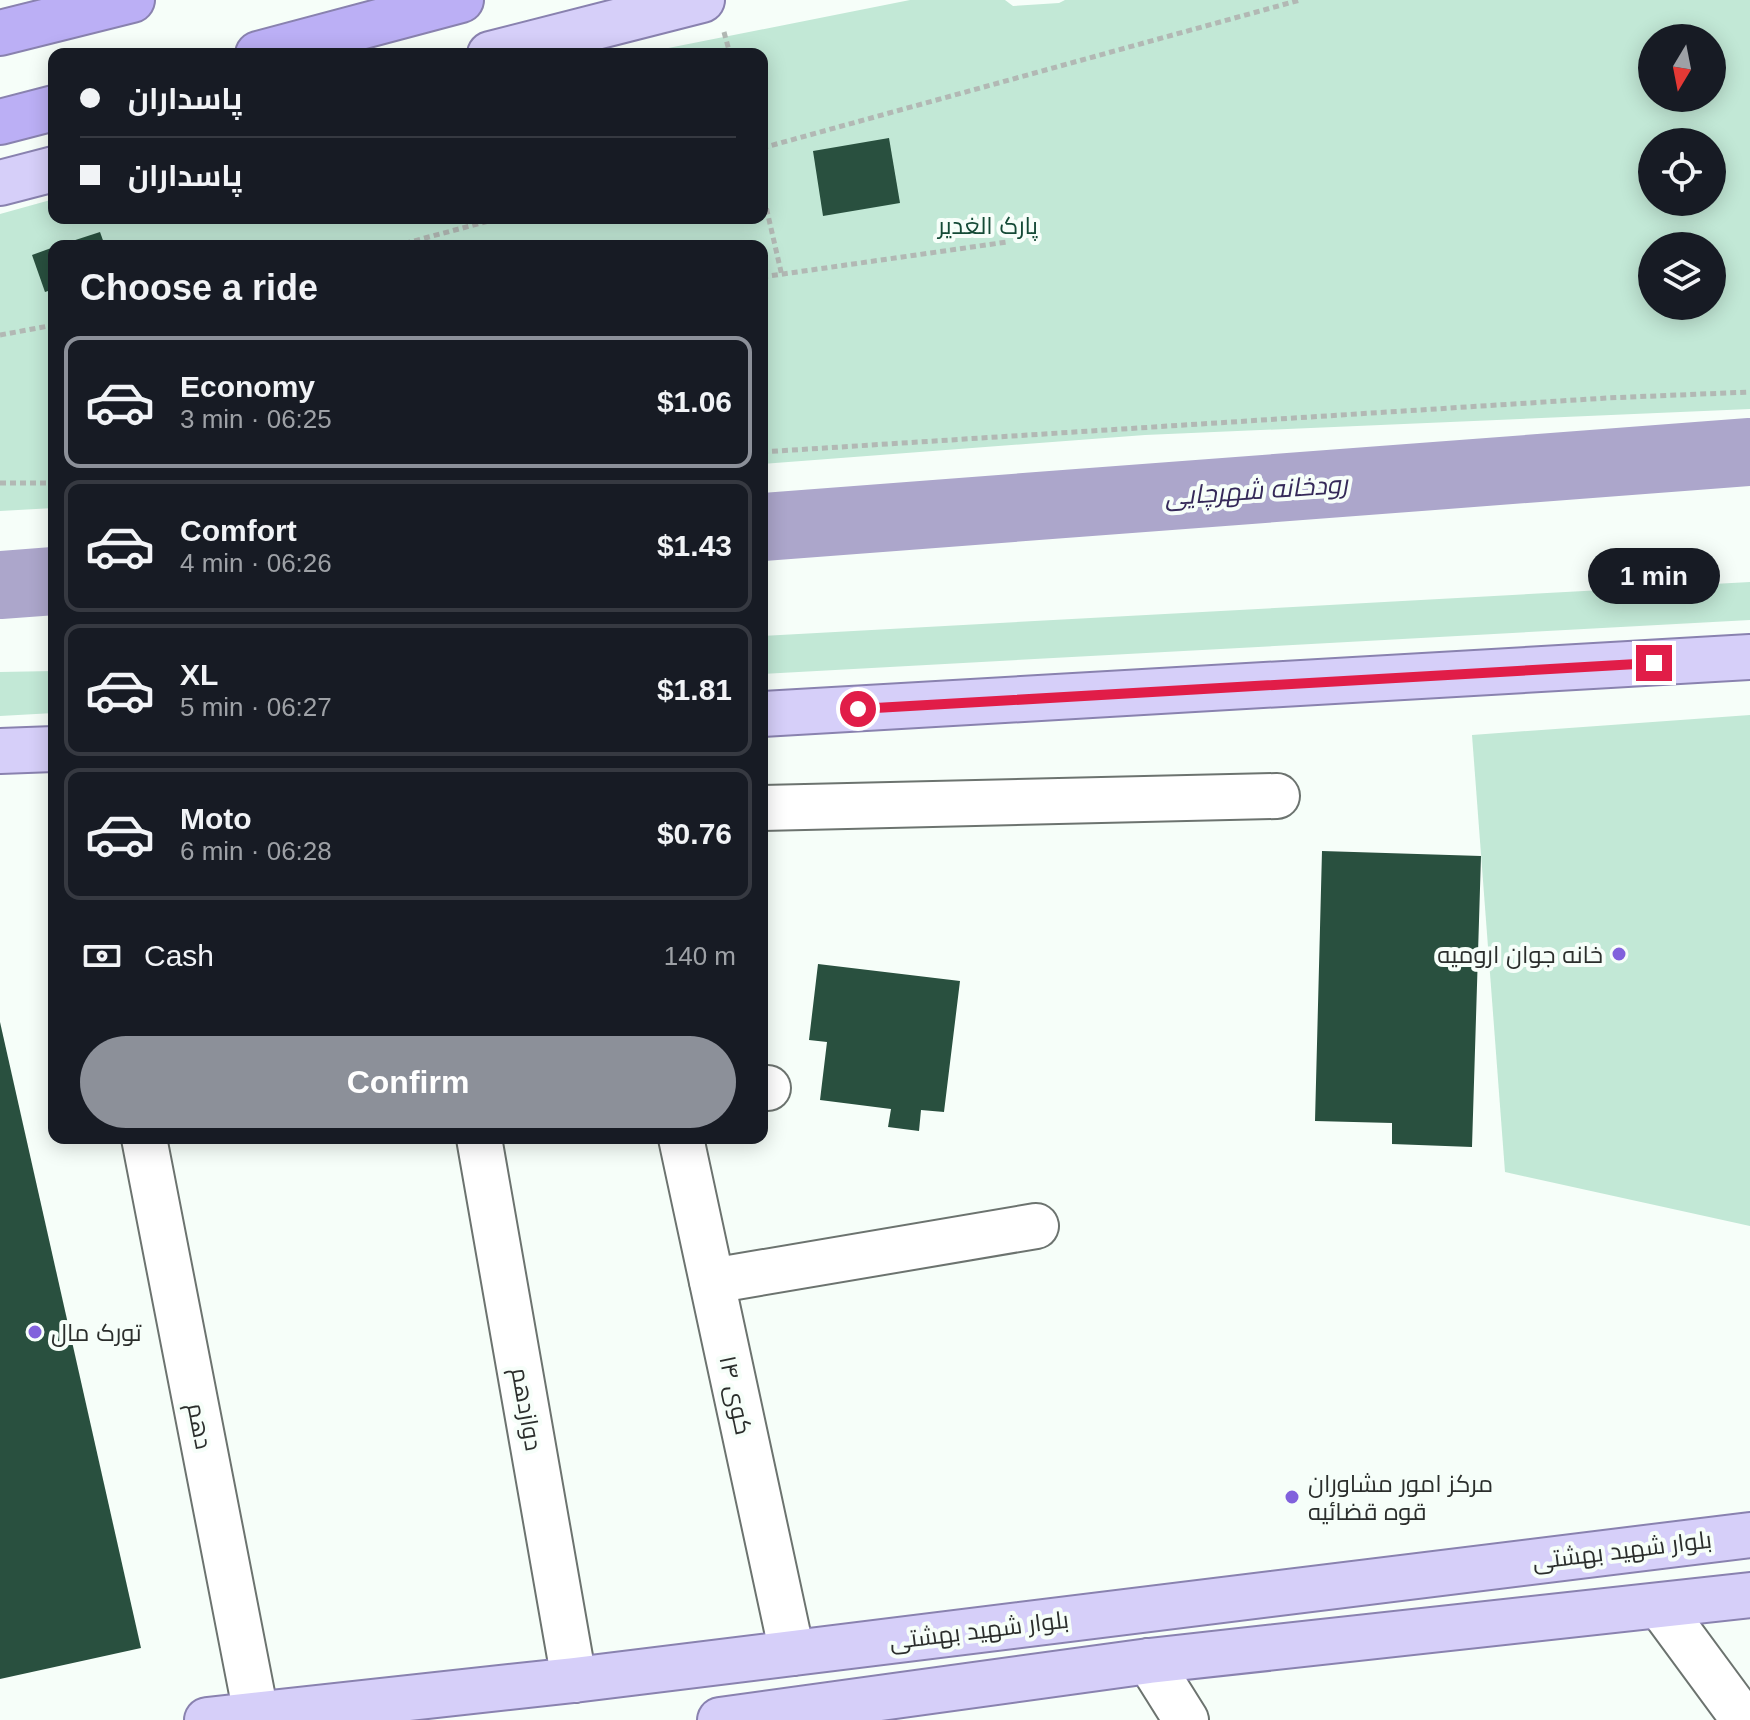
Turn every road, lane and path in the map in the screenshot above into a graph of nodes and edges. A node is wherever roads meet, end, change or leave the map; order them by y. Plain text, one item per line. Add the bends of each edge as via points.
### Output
1 (132, 0) edge
2 (461, 0) edge
3 (702, 0) edge
4 (1300, 0) edge
5 (0, 33) edge
6 (281, 48) edge
7 (514, 48) edge
8 (48, 110) edge
9 (0, 122) edge
10 (768, 146) edge
11 (48, 171) edge
12 (0, 183) edge
13 (768, 215) edge
14 (478, 224) edge
15 (418, 240) edge
16 (1007, 242) dead end
17 (782, 276) junction
18 (768, 277) edge
19 (48, 326) edge
20 (0, 335) edge
21 (1750, 392) edge
22 (768, 452) edge
23 (0, 483) edge
24 (48, 483) edge
25 (1750, 657) edge
26 (768, 714) edge
27 (48, 749) edge
28 (0, 751) edge
29 (1277, 796) dead end
30 (768, 808) edge
31 (145, 1144) edge
32 (480, 1144) edge
33 (682, 1144) edge
34 (1036, 1226) dead end
35 (712, 1281) junction
36 (1750, 1535) edge
37 (1750, 1595) edge
38 (1660, 1606) junction
39 (1036, 1622) junction
40 (792, 1653) junction
41 (1149, 1661) junction
42 (1050, 1674) junction
43 (574, 1680) junction
44 (256, 1714) junction
45 (207, 1720) edge
46 (720, 1720) edge
47 (1186, 1720) edge
48 (1744, 1720) edge

1 - 5 highway
2 - 6 highway
3 - 7 main road
4 - 10 path
8 - 9 highway
11 - 12 main road
13 - 17 path
14 - 15 path
16 - 17 path
17 - 18 path
19 - 20 path
21 - 22 path
23 - 24 path
25 - 26 main road
27 - 28 main road
29 - 30 street
31 - 44 street, دهم
32 - 43 street, دوازدهم
33 - 35 street, کوی ۱۴
34 - 35 street
35 - 40 street, کوی ۱۴
36 - 39 main road, بلوار شهید بهشتی
37 - 38 main road
38 - 41 main road
38 - 48 street
39 - 40 main road, بلوار شهید بهشتی
39 - 42 main road
40 - 43 main road, بلوار شهید بهشتی
41 - 42 main road
41 - 47 street
42 - 46 main road
43 - 44 main road, بلوار شهید بهشتی
44 - 45 main road, بلوار شهید بهشتی

